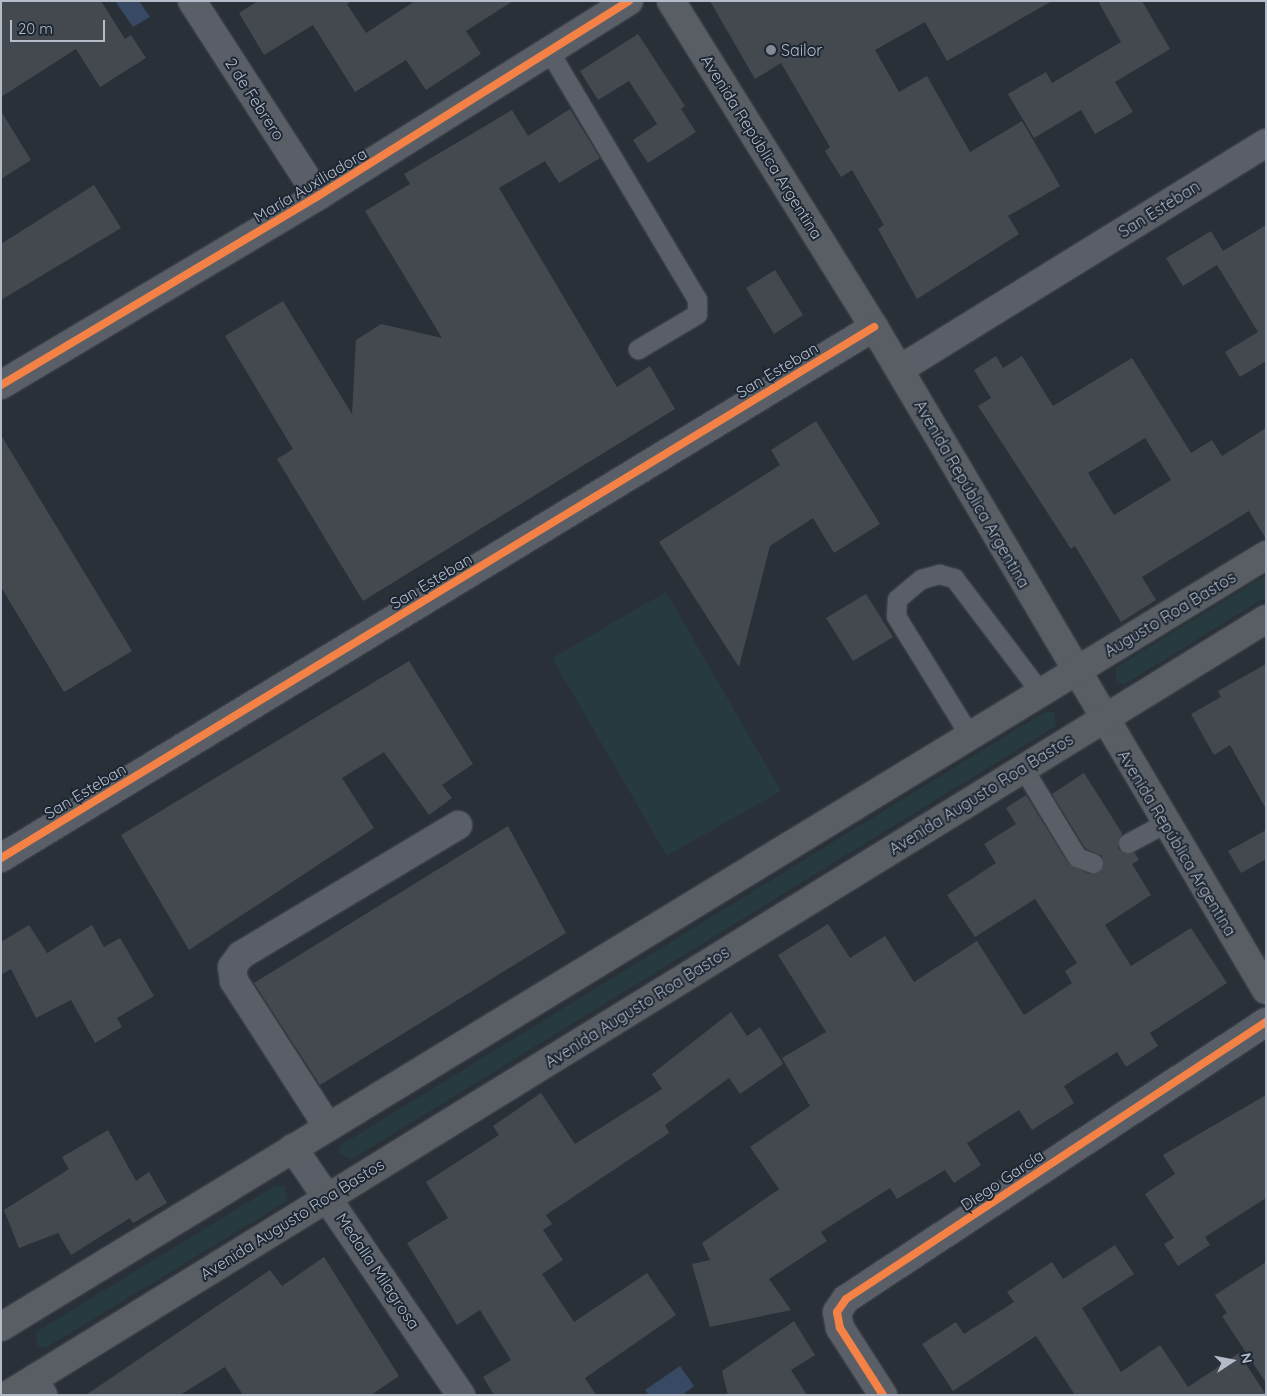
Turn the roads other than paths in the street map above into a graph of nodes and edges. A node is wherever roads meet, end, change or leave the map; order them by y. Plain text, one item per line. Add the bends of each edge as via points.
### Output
1 (192, 1) edge
2 (629, 1) edge
3 (671, 1) edge
4 (549, 52) junction
5 (1266, 143) edge
6 (318, 196) junction
7 (874, 327) junction
8 (638, 349) dead end
9 (900, 369) junction
10 (1, 385) edge
11 (1266, 555) edge
12 (1266, 619) edge
13 (1075, 672) junction
14 (1041, 693) junction
15 (1103, 719) junction
16 (970, 736) junction
17 (1023, 768) junction
18 (1165, 823) junction
19 (458, 824) dead end
20 (1128, 843) dead end
21 (1, 858) edge
22 (1092, 863) dead end
23 (1266, 990) edge
24 (1266, 1022) edge
25 (328, 1126) junction
26 (293, 1148) junction
27 (328, 1197) junction
28 (1, 1327) edge
29 (38, 1387) edge
30 (8, 1395) edge
31 (461, 1395) edge
32 (883, 1395) edge

1 - 6 street, 2 de Febrero
2 - 4 street, María Auxiliadora
3 - 7 main road, Avenida República Argentina
4 - 6 street, María Auxiliadora
4 - 8 lane via 697,299 697,314
5 - 9 street, San Esteban
6 - 10 street, María Auxiliadora
7 - 9 main road, Avenida República Argentina
7 - 21 street, San Esteban
9 - 13 main road, Avenida República Argentina
11 - 13 main road, Augusto Roa Bastos
12 - 15 main road, Avenida Augusto Roa Bastos
13 - 14 main road
13 - 15 main road, Avenida República Argentina
14 - 16 main road
14 - 16 lane via 954,578 939,574 921,580 897,599 896,616
15 - 17 main road, Avenida Augusto Roa Bastos
15 - 18 main road, Avenida República Argentina
16 - 25 main road
17 - 22 lane via 1078,857
17 - 27 main road, Avenida Augusto Roa Bastos
18 - 20 lane
18 - 23 main road, Avenida República Argentina
19 - 25 street via 241,955 232,967 234,981
24 - 32 street, Diego García via 846,1299 837,1312 840,1328
25 - 26 main road
26 - 27 street, Medalla Milagrosa
26 - 28 main road
27 - 29 main road, Avenida Augusto Roa Bastos
27 - 31 street, Medalla Milagrosa
29 - 30 main road, Avenida Augusto Roa Bastos

